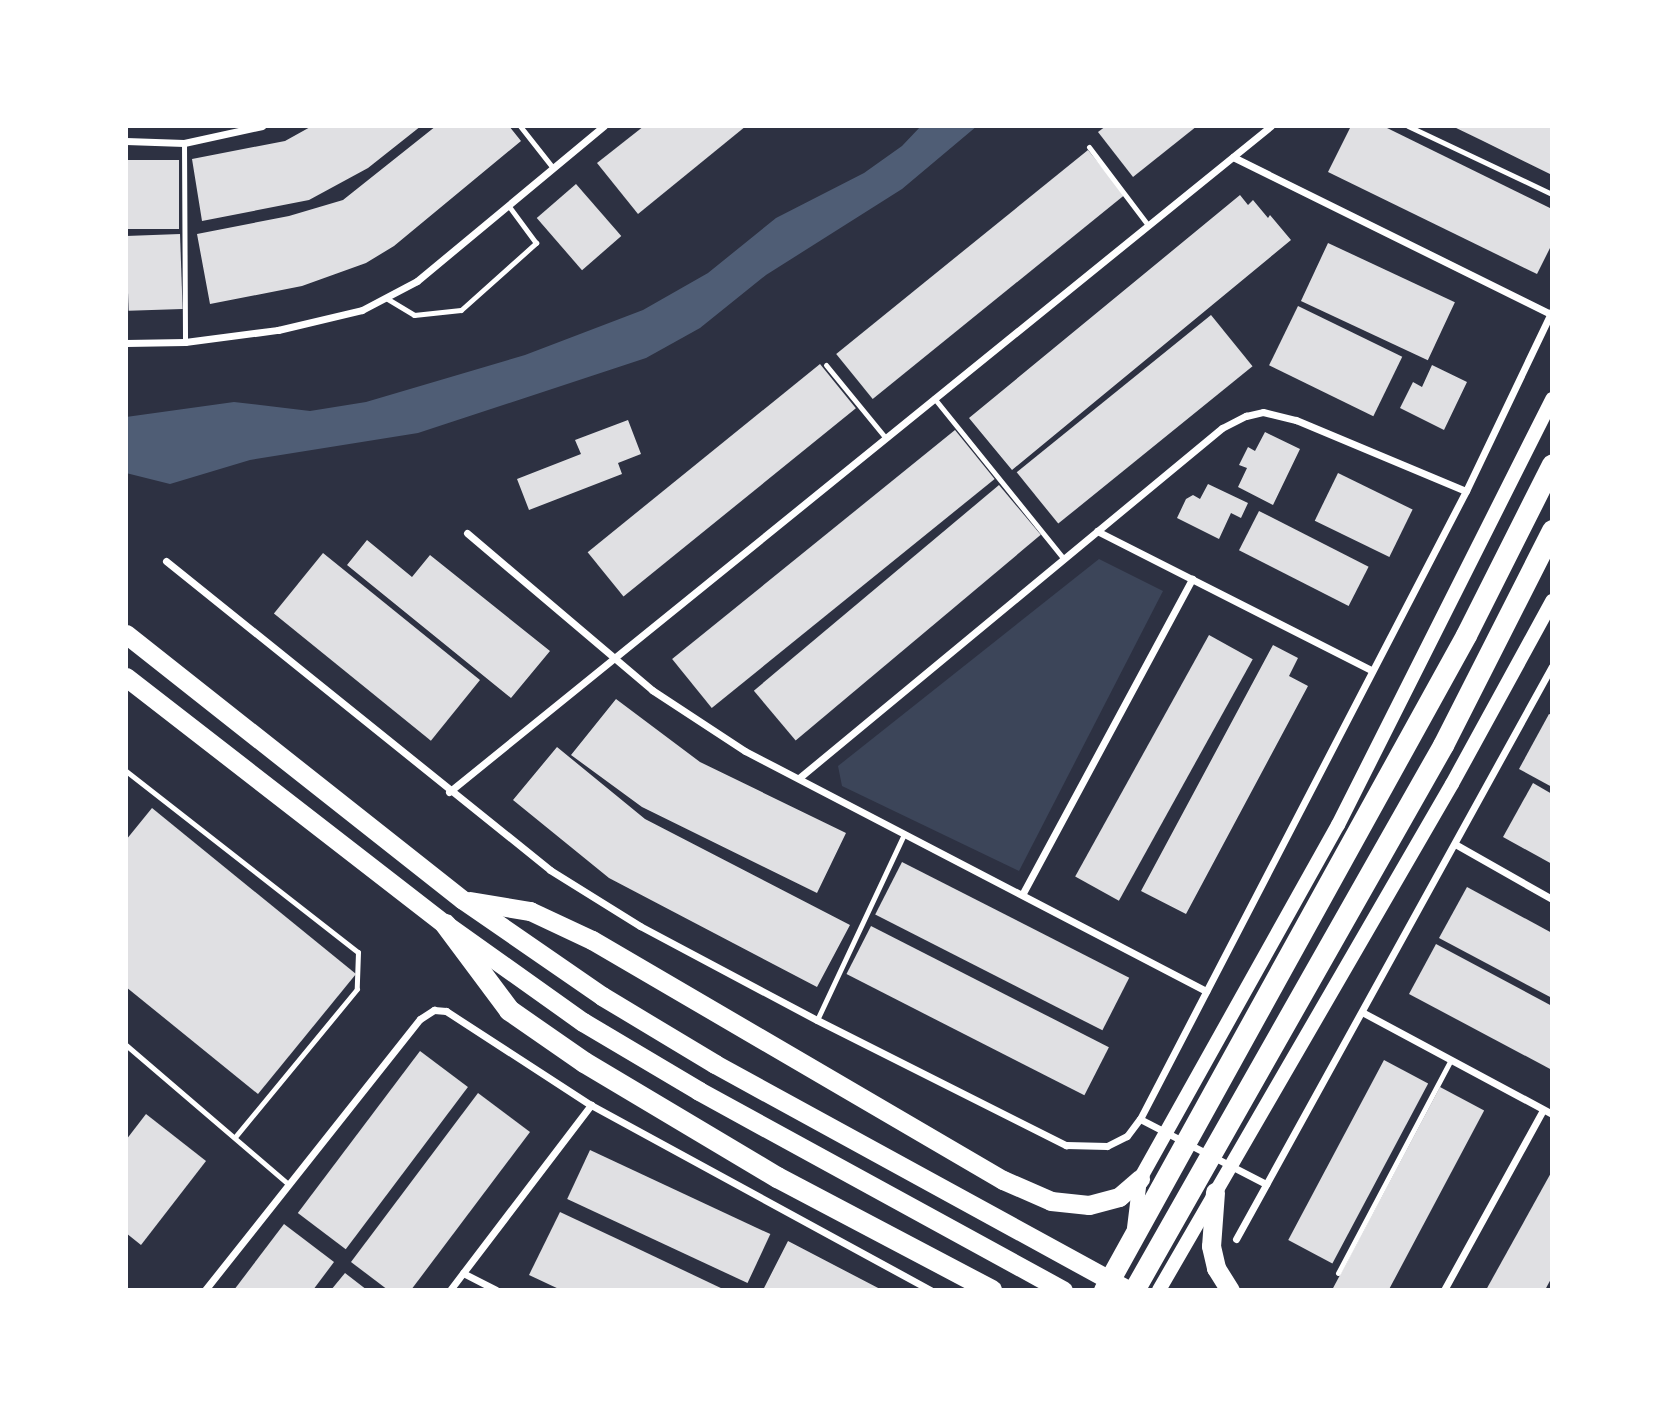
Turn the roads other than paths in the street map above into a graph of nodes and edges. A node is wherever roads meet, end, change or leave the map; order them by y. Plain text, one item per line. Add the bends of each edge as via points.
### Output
1 (262, 126) edge
2 (520, 126) edge
3 (604, 126) edge
4 (1271, 126) edge
5 (1408, 126) edge
6 (126, 141) edge
7 (184, 143) junction
8 (1089, 147) dead end
9 (1233, 157) junction
10 (553, 168) junction
11 (1552, 194) edge
12 (508, 205) junction
13 (1148, 225) junction
14 (386, 298) junction
15 (1551, 313) edge
16 (185, 342) junction
17 (126, 344) edge
18 (825, 365) dead end
19 (934, 398) junction
20 (1552, 399) edge
21 (885, 437) junction
22 (1552, 464) edge
23 (1466, 491) junction
24 (1552, 530) edge
25 (1097, 531) junction
26 (467, 533) dead end
27 (1064, 559) junction
28 (166, 561) dead end
29 (1192, 579) junction
30 (1552, 601) edge
31 (126, 634) edge
32 (611, 658) junction
33 (1552, 666) edge
34 (1371, 670) junction
35 (126, 677) edge
36 (1542, 686) junction
37 (1552, 691) edge
38 (126, 771) edge
39 (799, 778) junction
40 (449, 792) junction
41 (904, 834) junction
42 (1455, 844) junction
43 (1023, 893) junction
44 (1552, 899) edge
45 (463, 900) junction
46 (445, 924) junction
47 (1206, 990) junction
48 (1362, 1012) junction
49 (817, 1020) junction
50 (126, 1045) edge
51 (1451, 1060) junction
52 (591, 1105) junction
53 (1543, 1110) junction
54 (1552, 1114) edge
55 (1140, 1119) junction
56 (236, 1136) junction
57 (1140, 1179) junction
58 (288, 1184) junction
59 (1266, 1184) junction
60 (1214, 1192) junction
61 (1133, 1237) junction
62 (1236, 1239) dead end
63 (463, 1273) junction
64 (1338, 1273) dead end
65 (988, 1288) edge
66 (205, 1290) edge
67 (450, 1290) edge
68 (496, 1290) edge
69 (931, 1290) edge
70 (1063, 1290) edge
71 (1104, 1290) edge
72 (1127, 1290) edge
73 (1134, 1290) edge
74 (1159, 1290) edge
75 (1230, 1290) edge
76 (1444, 1290) edge

1 - 7 street
2 - 10 lane
3 - 10 street
4 - 9 street
5 - 11 lane
6 - 7 street
7 - 16 lane
8 - 13 lane
9 - 13 street
9 - 15 street
10 - 12 street
12 - 14 street via 417,281
12 - 14 lane via 536,243 461,310 414,315
13 - 19 street
14 - 16 street via 324,321
15 - 23 street
16 - 17 street
18 - 21 lane
19 - 21 street
19 - 27 lane
20 - 57 main road via 1404,697
21 - 32 street
22 - 61 highway via 1466,635
23 - 25 street via 1296,420 1262,412 1222,428
23 - 34 street
24 - 73 highway via 1493,649
25 - 27 street
25 - 29 street
26 - 32 street
27 - 39 street
28 - 40 street
29 - 34 street
29 - 43 street
30 - 60 main road
31 - 45 highway
32 - 39 street via 696,720
32 - 40 street
33 - 36 street
34 - 47 street
35 - 46 highway
36 - 37 street
36 - 42 street
38 - 56 lane via 358,952 357,989
39 - 41 street
40 - 49 street via 572,884
41 - 43 street
41 - 49 lane
42 - 44 street
42 - 48 street
43 - 47 street
45 - 57 highway via 530,911 592,940 1003,1180 1051,1201 1089,1205 1119,1197
45 - 72 highway via 602,996 715,1064
46 - 65 highway via 509,1010 584,1062 777,1177
46 - 70 highway via 583,1022 664,1070
47 - 55 street
48 - 51 street
48 - 59 street
49 - 55 street via 1066,1145 1107,1146 1127,1136
50 - 56 lane
51 - 53 street
51 - 64 lane
52 - 58 street via 446,1011 434,1010 420,1019
52 - 63 street
52 - 69 street
53 - 54 street
53 - 76 street
55 - 59 street
56 - 58 lane
57 - 61 main road
58 - 66 street
59 - 62 street
60 - 74 main road
60 - 75 highway via 1211,1246 1216,1268
61 - 71 highway
63 - 67 street
63 - 68 street

